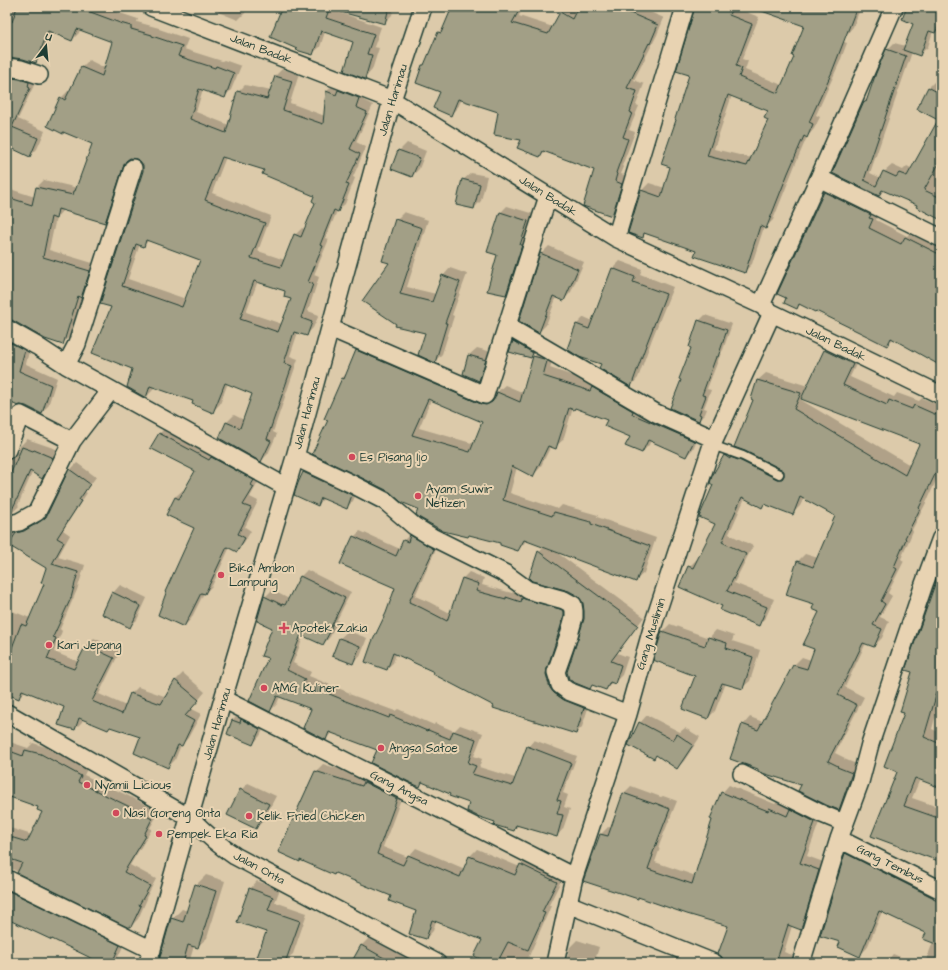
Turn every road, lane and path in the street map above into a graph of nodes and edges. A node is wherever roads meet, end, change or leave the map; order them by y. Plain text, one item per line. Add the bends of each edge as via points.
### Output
1 (151, 7) edge
2 (423, 7) edge
3 (685, 7) edge
4 (894, 7) edge
5 (7, 67) edge
6 (39, 75) dead end
7 (392, 100) junction
8 (133, 168) dead end
9 (819, 178) junction
10 (548, 196) junction
11 (616, 238) junction
12 (941, 238) edge
13 (766, 309) junction
14 (507, 326) junction
15 (330, 328) junction
16 (7, 329) edge
17 (66, 365) junction
18 (111, 390) junction
19 (941, 395) edge
20 (72, 441) junction
21 (713, 442) junction
22 (7, 450) edge
23 (295, 457) junction
24 (779, 474) dead end
25 (286, 487) junction
26 (7, 525) edge
27 (941, 538) edge
28 (223, 699) junction
29 (7, 713) edge
30 (628, 714) junction
31 (742, 774) dead end
32 (190, 818) junction
33 (842, 831) junction
34 (574, 877) junction
35 (7, 879) edge
36 (941, 890) edge
37 (568, 904) junction
38 (150, 957) edge
39 (437, 963) edge
40 (555, 963) edge
41 (714, 963) edge
42 (801, 963) edge

1 - 7 street, Jalan Badak
2 - 7 street, Jalan Harimau
3 - 11 street
4 - 9 street, Gang Muslimin
5 - 6 street
7 - 10 street, Jalan Badak
7 - 15 street, Jalan Harimau
8 - 17 street via 76,344
9 - 12 street
9 - 13 street, Gang Muslimin
10 - 11 street, Jalan Badak
10 - 14 street
11 - 13 street, Jalan Badak
13 - 19 street, Jalan Badak
13 - 21 street, Gang Muslimin
14 - 15 street via 485,394
14 - 21 street via 656,413
15 - 23 street, Jalan Harimau
16 - 17 street
17 - 18 street
18 - 20 street
18 - 25 street
20 - 22 street via 21,415
20 - 26 street via 37,512 20,522
21 - 24 lane
21 - 30 street, Gang Muslimin via 653,625
23 - 25 street, Jalan Harimau
23 - 30 street via 385,501 432,538 506,574 528,590 573,605 574,617 556,672 560,685 568,691
25 - 28 street, Jalan Harimau
27 - 33 street
28 - 32 street, Jalan Harimau
28 - 34 street, Gang Angsa
29 - 32 street, Jalan Onta
30 - 34 street, Gang Muslimin
31 - 33 street, Gang Tembus via 822,814
32 - 38 street, Jalan Harimau
32 - 39 street, Jalan Onta via 201,830 235,856
33 - 36 street, Gang Tembus
33 - 42 street
34 - 37 street, Gang Muslimin
35 - 38 street
37 - 40 street, Gang Muslimin
37 - 41 street

